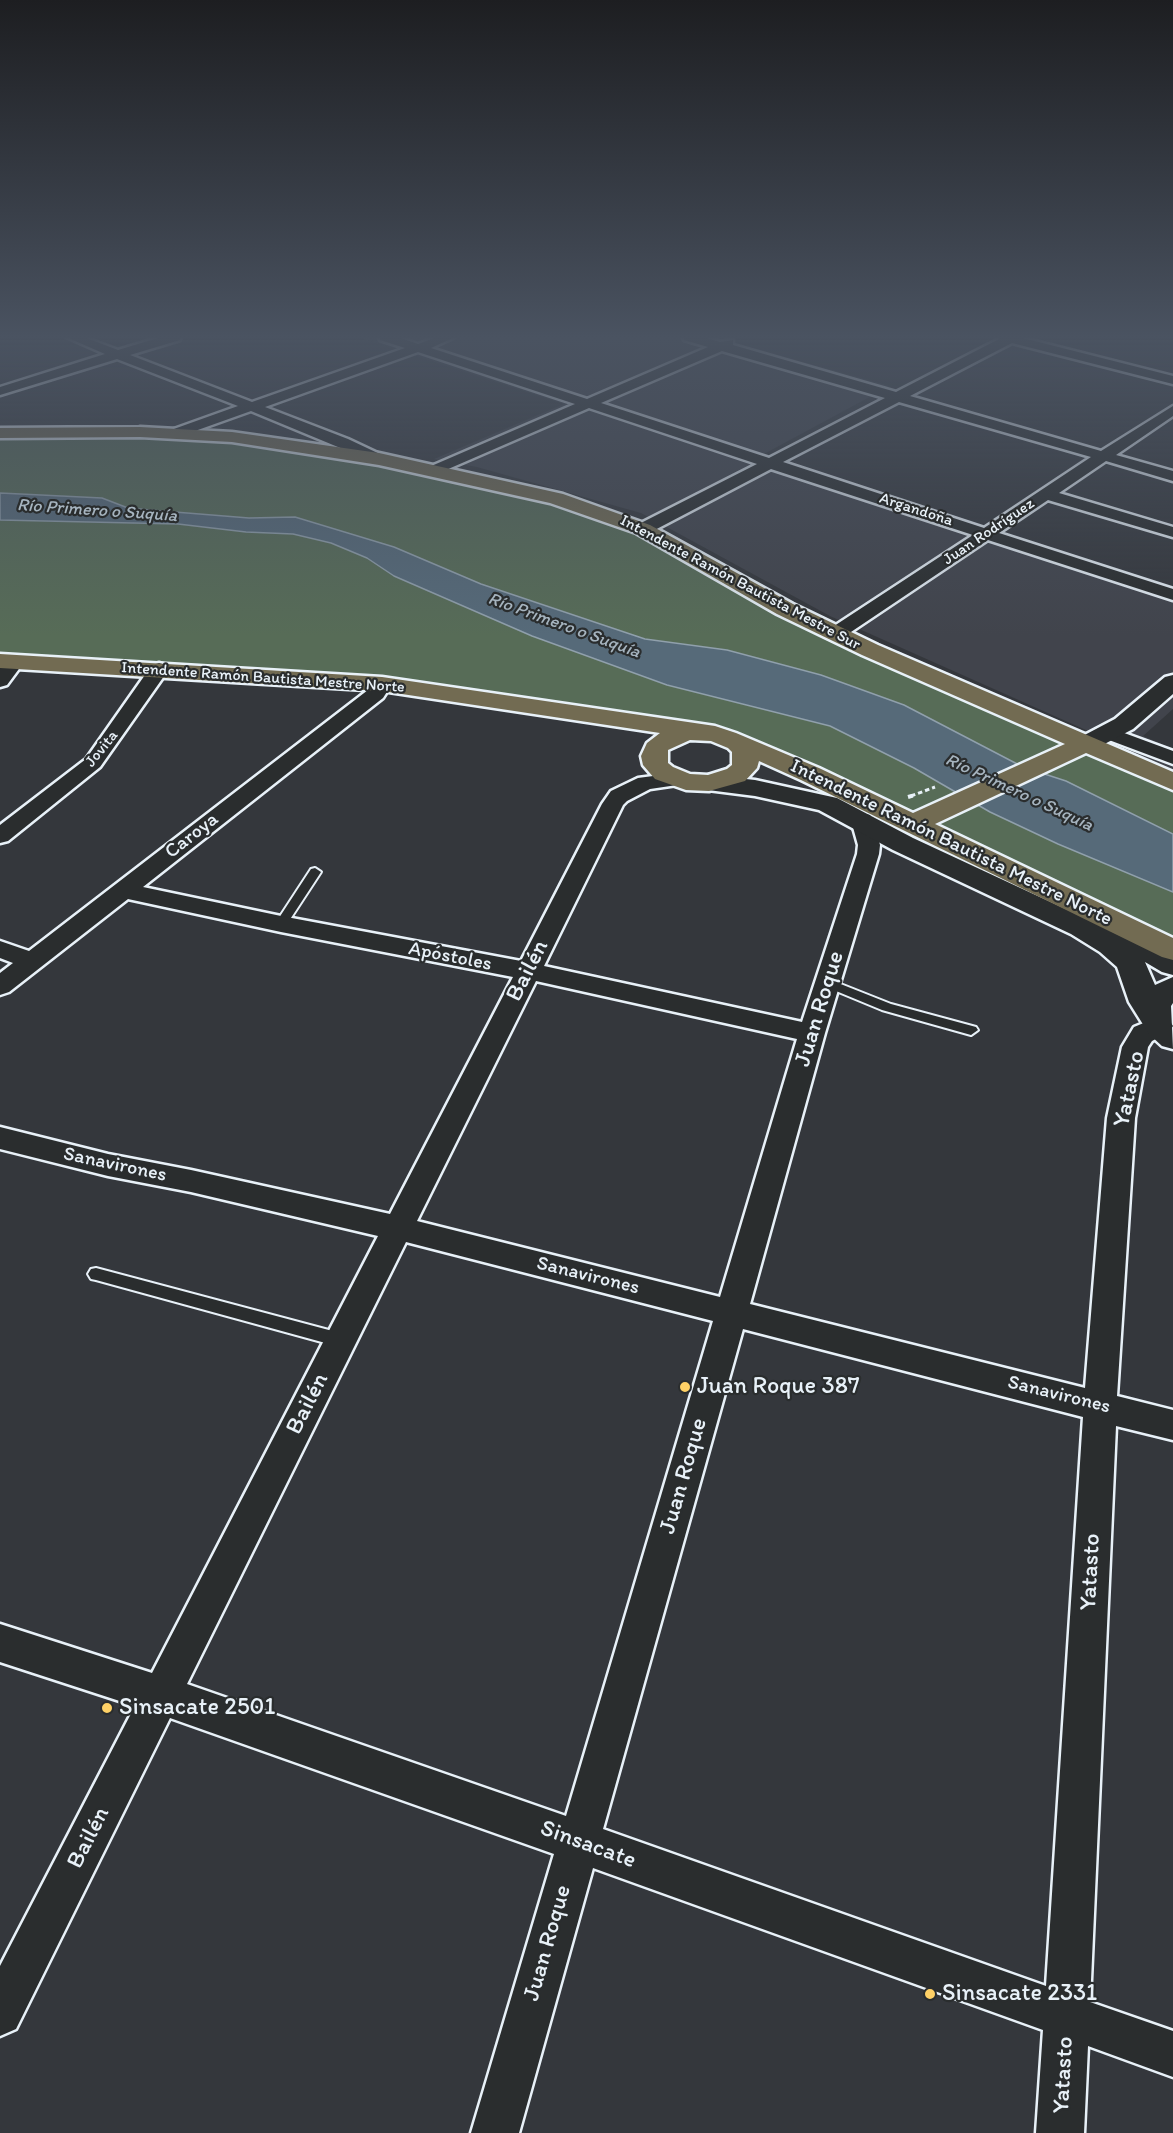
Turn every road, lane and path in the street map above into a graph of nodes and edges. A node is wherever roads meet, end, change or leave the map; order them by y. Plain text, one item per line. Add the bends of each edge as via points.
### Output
1 (218, 437) edge
2 (328, 437) edge
3 (513, 437) edge
4 (690, 437) edge
5 (822, 437) edge
6 (1035, 437) edge
7 (1133, 437) edge
8 (1103, 456) junction
9 (379, 459) junction
10 (771, 463) junction
11 (434, 470) junction
12 (1173, 476) edge
13 (1046, 494) junction
14 (643, 529) junction
15 (1173, 532) edge
16 (987, 534) junction
17 (1173, 595) edge
18 (835, 634) junction
19 (7, 662) edge
20 (159, 669) junction
21 (0, 681) edge
22 (1173, 682) edge
23 (382, 684) junction
24 (715, 735) junction
25 (1097, 739) junction
26 (1173, 758) edge
27 (676, 779) junction
28 (1173, 782) edge
29 (709, 783) junction
30 (862, 820) junction
31 (914, 824) junction
32 (0, 836) edge
33 (1010, 871) junction
34 (315, 872) dead end
35 (123, 890) junction
36 (281, 924) junction
37 (0, 949) edge
38 (1173, 950) edge
39 (32, 961) junction
40 (1173, 965) edge
41 (528, 971) junction
42 (828, 983) junction
43 (0, 986) edge
44 (1173, 988) edge
45 (1163, 1027) edge
46 (971, 1030) dead end
47 (812, 1033) junction
48 (0, 1138) edge
49 (398, 1228) junction
50 (96, 1274) dead end
51 (732, 1312) junction
52 (340, 1340) junction
53 (1100, 1406) junction
54 (1173, 1425) edge
55 (0, 1643) edge
56 (160, 1695) junction
57 (577, 1841) junction
58 (0, 2013) edge
59 (1067, 2018) junction
60 (1173, 2054) edge
61 (495, 2133) edge
62 (1060, 2133) edge

1 - 9 main road, Intendente Ramón Bautista Mestre Sur
2 - 9 street
3 - 11 street
4 - 10 street, Argandoña
5 - 10 street
6 - 8 street
7 - 8 street, Juan Rodríguez
8 - 12 street
8 - 13 street, Juan Rodríguez
9 - 11 main road, Intendente Ramón Bautista Mestre Sur
10 - 14 street
10 - 16 street, Argandoña
11 - 14 main road, Intendente Ramón Bautista Mestre Sur via 556,498
13 - 15 street
13 - 16 street, Juan Rodríguez
14 - 18 main road, Intendente Ramón Bautista Mestre Sur
16 - 17 street, Argandoña
16 - 18 street, Juan Rodríguez
18 - 25 main road, Intendente Ramón Bautista Mestre Sur
19 - 20 main road, Intendente Ramón Bautista Mestre Norte
19 - 21 street
20 - 23 main road, Intendente Ramón Bautista Mestre Norte
20 - 32 street, Jovita via 93,763
22 - 25 street via 1124,724
23 - 24 main road, Intendente Ramón Bautista Mestre Norte
23 - 35 street, Caroya via 376,694
24 - 27 main road via 674,735 656,748 656,765
24 - 29 main road via 744,751 746,760 736,776
24 - 31 main road, Intendente Ramón Bautista Mestre Norte via 810,774
25 - 26 street
25 - 28 main road, Intendente Ramón Bautista Mestre Sur
25 - 31 main road
27 - 29 main road
27 - 41 street, Bailén via 646,783 619,796
29 - 30 street via 814,800
30 - 42 street, Juan Roque via 868,854
30 - 45 street via 903,844 1096,934 1128,960 1145,1002
31 - 33 main road, Intendente Ramón Bautista Mestre Norte
33 - 38 main road, Intendente Ramón Bautista Mestre Norte
33 - 40 street
34 - 36 lane
35 - 36 street, Apóstoles
35 - 39 street, Caroya
36 - 41 street, Apóstoles
37 - 39 street
39 - 43 street, Caroya
41 - 47 street, Apóstoles
41 - 49 street, Bailén
42 - 46 lane via 887,1007
42 - 47 street, Juan Roque
44 - 45 street via 1159,997 1155,1006
45 - 53 street, Yatasto via 1143,1034 1135,1047 1121,1118
47 - 51 street, Juan Roque
48 - 49 street, Sanavirones
49 - 51 street, Sanavirones
49 - 52 street, Bailén
50 - 52 lane
51 - 53 street, Sanavirones
51 - 57 street, Juan Roque
52 - 56 street, Bailén
53 - 54 street, Sanavirones
53 - 59 street, Yatasto
55 - 56 street, Sinsacate
56 - 57 street, Sinsacate
56 - 58 street, Bailén
57 - 59 street, Sinsacate
57 - 61 street, Juan Roque
59 - 60 street, Sinsacate
59 - 62 street, Yatasto

